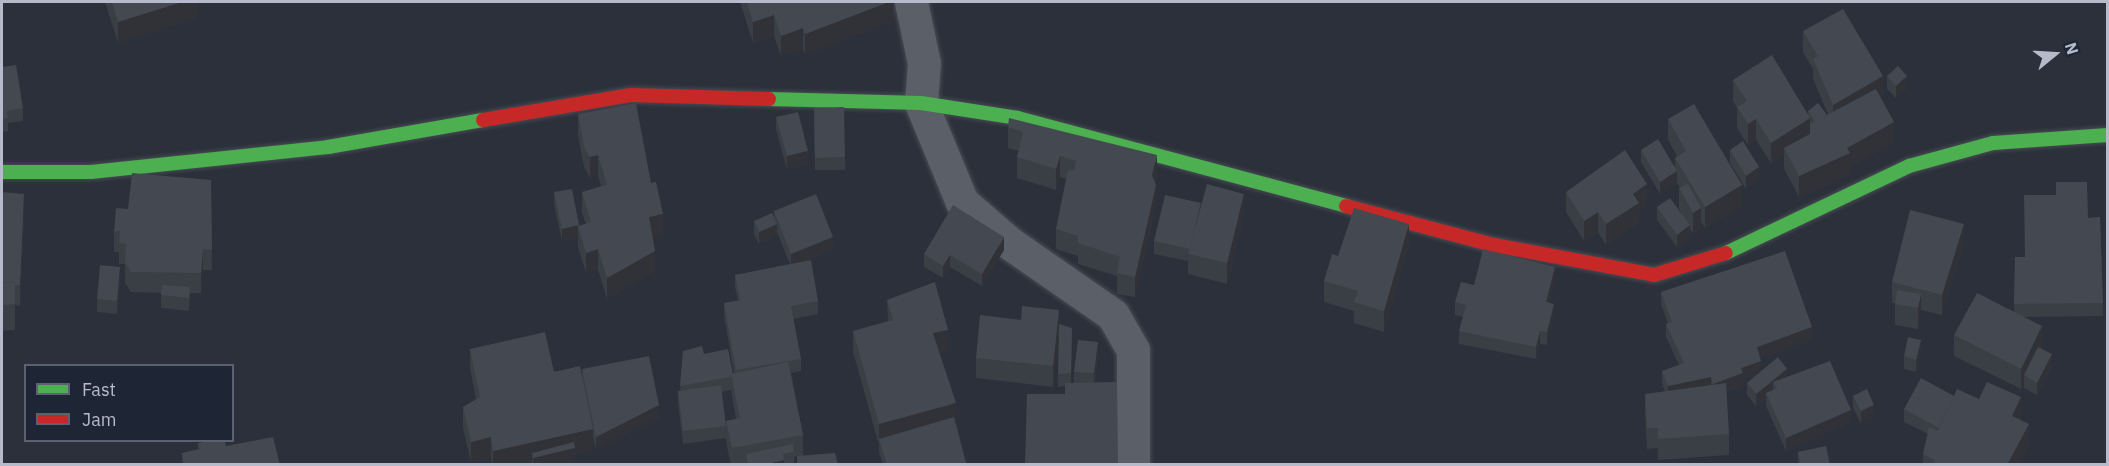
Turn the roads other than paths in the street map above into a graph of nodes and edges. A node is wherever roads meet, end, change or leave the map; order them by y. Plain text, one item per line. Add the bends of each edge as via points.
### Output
1 (911, 2) edge
2 (921, 103) junction
3 (2108, 135) edge
4 (2, 172) edge
5 (1133, 465) edge

1 - 2 street via 924,63
2 - 3 street via 1018,118 1494,245 1654,275 1717,257 1909,166 1993,143
2 - 4 street via 631,95 328,147 91,172
2 - 5 street via 962,202 1008,242 1113,315 1133,350

